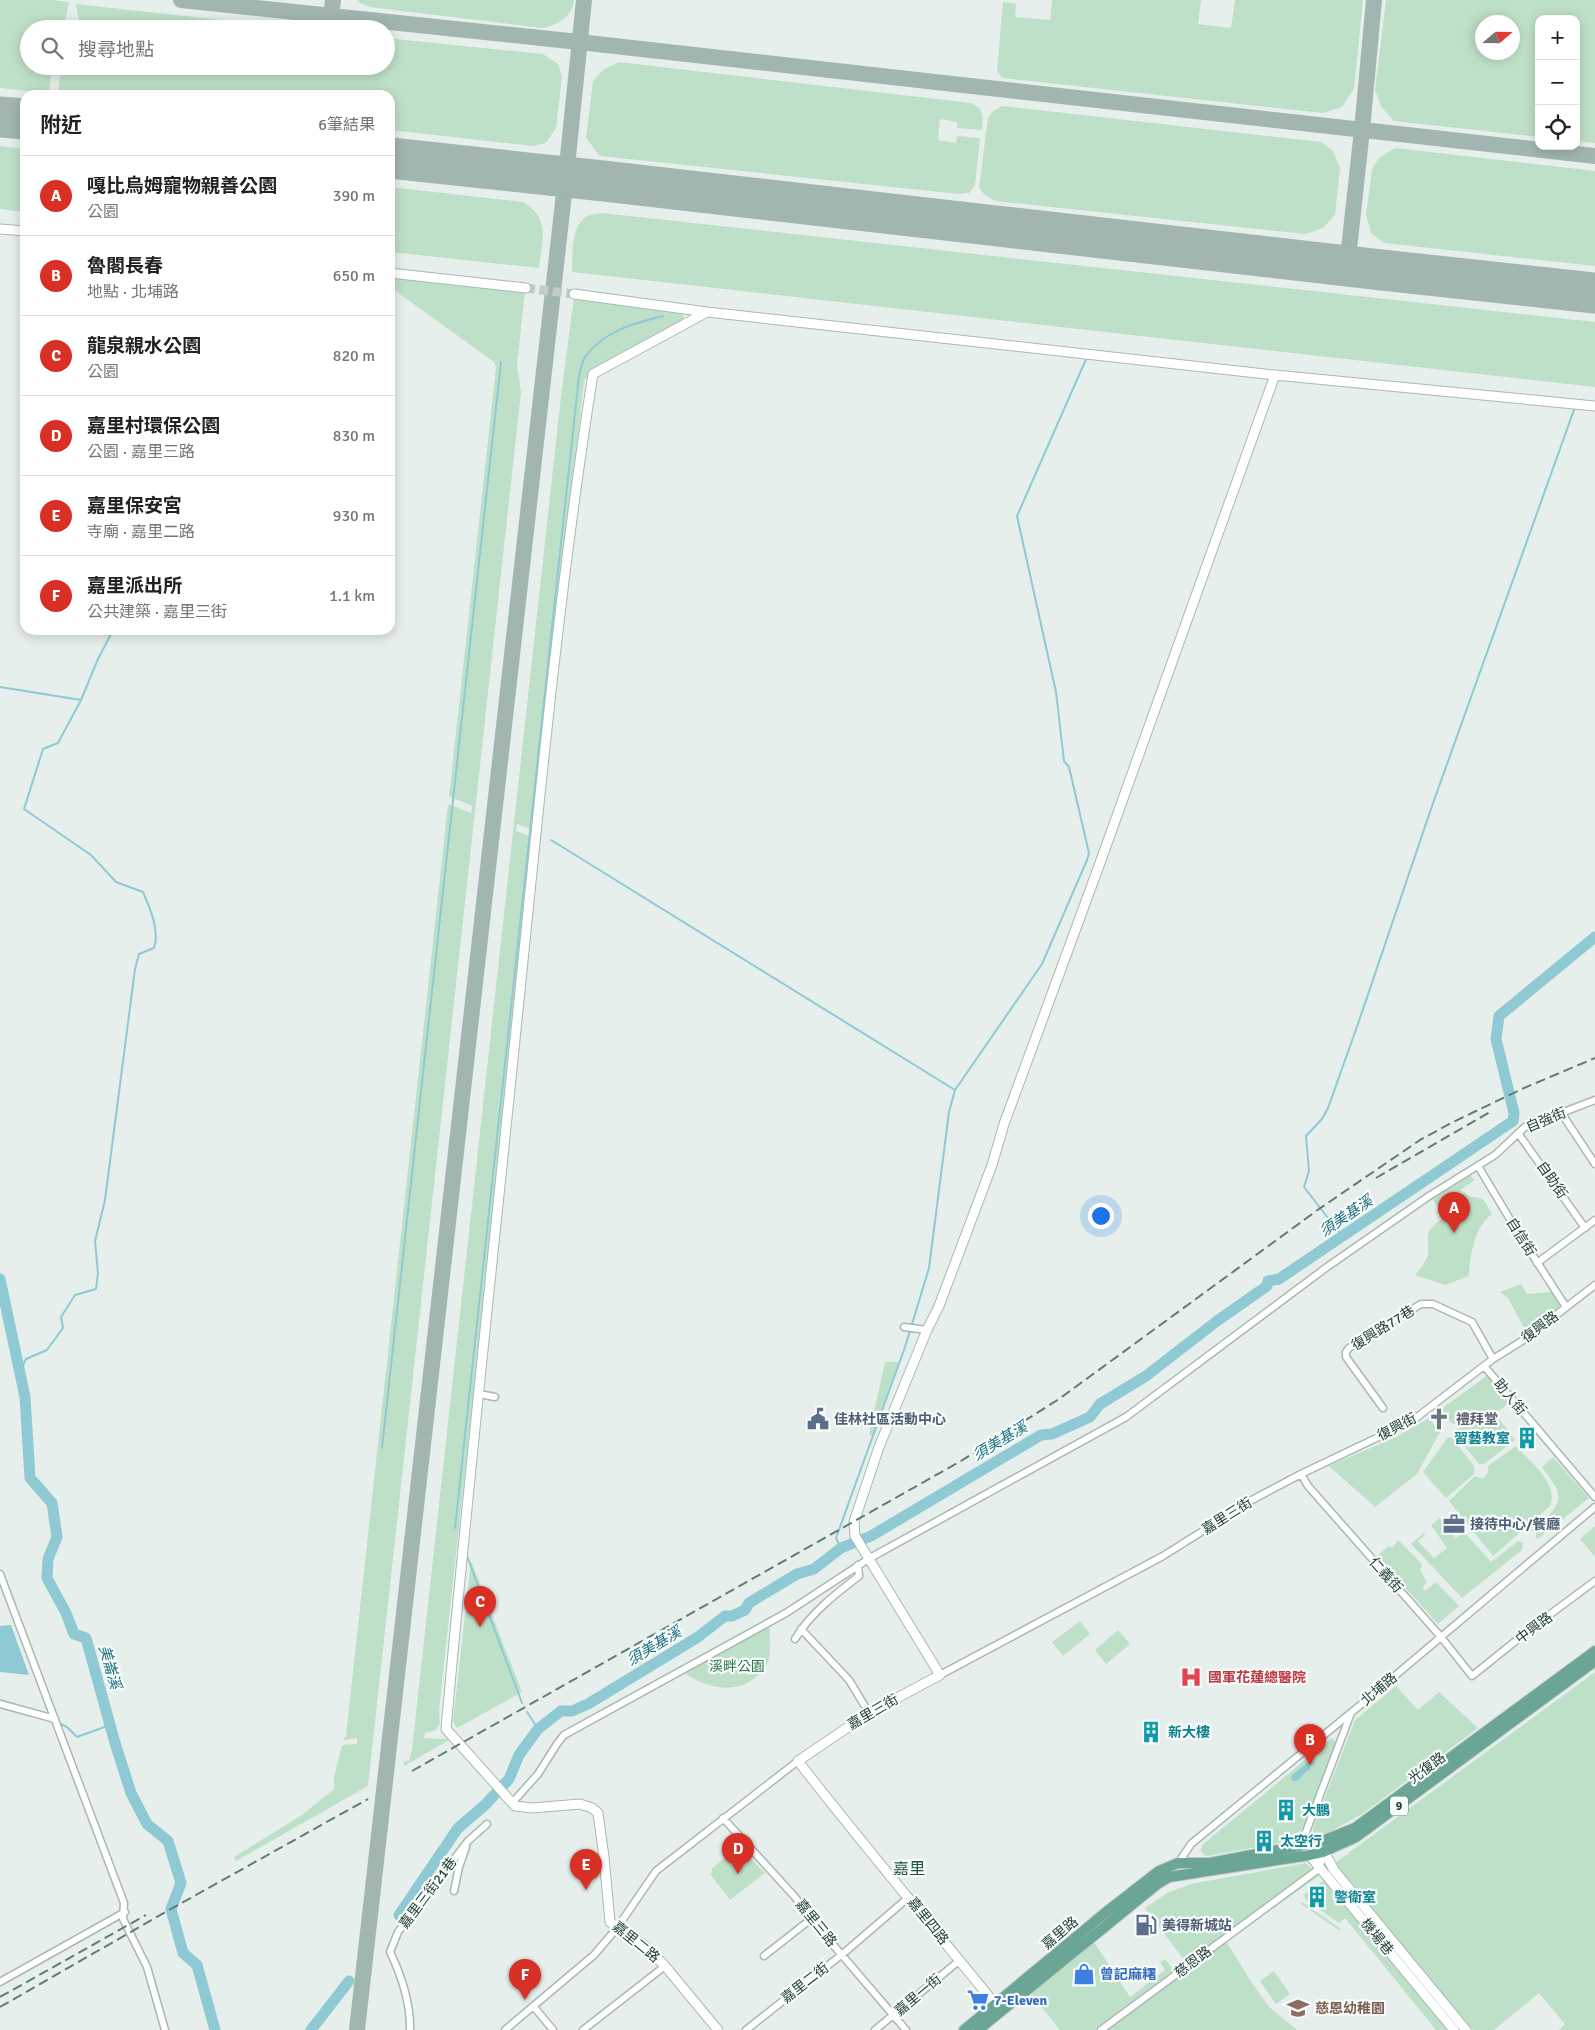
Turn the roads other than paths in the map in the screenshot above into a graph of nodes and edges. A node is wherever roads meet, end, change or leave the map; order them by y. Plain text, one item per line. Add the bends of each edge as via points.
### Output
1 (0, 228) edge
2 (20, 230) edge
3 (395, 274) edge
4 (526, 288) tunnel mouth
5 (574, 294) tunnel mouth
6 (707, 312) junction
7 (1275, 375) junction
8 (1595, 406) edge
9 (1595, 1100) edge
10 (1562, 1114) junction
11 (1518, 1133) junction
12 (1595, 1164) edge
13 (1478, 1166) junction
14 (1595, 1220) edge
15 (1585, 1228) junction
16 (1537, 1263) junction
17 (1595, 1286) edge
18 (1566, 1307) junction
19 (904, 1327) dead end
20 (927, 1330) junction
21 (1493, 1359) junction
22 (1484, 1366) junction
23 (479, 1394) junction
24 (495, 1397) dead end
25 (1383, 1408) dead end
26 (1302, 1474) junction
27 (1595, 1497) edge
28 (1595, 1507) edge
29 (870, 1558) junction
30 (858, 1565) junction
31 (0, 1574) edge
32 (1595, 1581) edge
33 (801, 1629) junction
34 (1441, 1637) junction
35 (795, 1639) dead end
36 (1595, 1651) edge
37 (1595, 1661) edge
38 (940, 1675) junction
39 (1472, 1676) joint
40 (0, 1704) edge
41 (1352, 1712) junction
42 (869, 1713) junction
43 (55, 1719) junction
44 (798, 1761) junction
45 (510, 1799) junction
46 (724, 1818) junction
47 (487, 1824) dead end
48 (468, 1840) junction
49 (1300, 1845) junction
50 (1322, 1847) junction
51 (1310, 1855) junction
52 (1178, 1863) junction
53 (1320, 1868) junction
54 (1170, 1877) junction
55 (454, 1891) dead end
56 (1355, 1894) junction
57 (909, 1897) junction
58 (1347, 1901) junction
59 (124, 1912) junction
60 (811, 1919) junction
61 (617, 1928) junction
62 (842, 1955) junction
63 (764, 1956) dead end
64 (960, 1960) junction
65 (665, 1966) junction
66 (0, 1982) edge
67 (534, 2007) junction
68 (998, 2008) junction
69 (894, 2016) junction
70 (165, 2030) edge
71 (410, 2030) edge
72 (505, 2030) edge
73 (553, 2030) edge
74 (583, 2030) edge
75 (718, 2030) edge
76 (746, 2030) edge
77 (875, 2030) edge
78 (906, 2030) edge
79 (964, 2030) edge
80 (978, 2030) edge
81 (1101, 2030) edge
82 (1454, 2030) edge
83 (1466, 2030) edge

1 - 2 street
3 - 4 street
5 - 6 street
6 - 7 street
6 - 23 street via 593,374 575,486 539,806
7 - 8 street
7 - 20 street via 1004,1124 992,1165
9 - 10 street, 自強街
10 - 11 street, 自強街 via 1525,1127
10 - 12 street
11 - 13 street, 自強街
11 - 15 street, 自助街
13 - 16 street, 自信街
13 - 29 street, 自強街 via 1327,1267 1126,1417
14 - 15 street
15 - 16 street
16 - 18 street, 自信街
17 - 18 street, 復興路
18 - 21 street, 復興路
19 - 20 street
20 - 29 street via 879,1447 854,1522 855,1536
21 - 22 street, 復興路
21 - 25 street, 復興路77巷 via 1472,1322 1433,1304 1421,1304 1346,1352 1346,1357
22 - 26 street, 復興街 via 1412,1420
22 - 27 street, 助人街
23 - 24 street
23 - 45 street via 446,1729
26 - 34 street, 仁義街 via 1308,1486
26 - 38 street, 嘉里三街 via 1252,1500 1163,1556
28 - 34 street, 北埔路
29 - 30 street, 自強街
29 - 38 street
30 - 33 street via 859,1576 831,1598
30 - 45 street, 自強街 via 786,1613 564,1735 538,1774
31 - 43 street
32 - 39 street, 中興路
33 - 35 street
33 - 42 street via 849,1680
34 - 39 street, 仁義街
34 - 41 street, 北埔路
36 - 50 main road, 光復路 / 9 via 1355,1828
37 - 50 main road, 光復路 / 9 via 1356,1837
38 - 42 street, 嘉里三街
40 - 43 street
41 - 49 street
41 - 52 street, 北埔路 via 1191,1844
42 - 44 street, 嘉里三街
43 - 59 street via 124,1903
44 - 46 street, 嘉里三街
44 - 57 street, 嘉里四路
45 - 61 street, 嘉里二路 via 515,1806 532,1808 580,1804 598,1813 608,1917
46 - 60 street, 嘉里三路 via 795,1896
46 - 61 street, 嘉里三街 via 656,1871
47 - 48 street, 嘉里三街21巷
48 - 55 street
48 - 71 street, 嘉里三街21巷 via 398,1932 390,1952 401,1975
49 - 50 main road, 光復路 / 9
49 - 51 street, 機場巷
49 - 52 main road, 光復路 / 9 via 1210,1863
50 - 51 main road, 光復路 / 9
50 - 53 street
50 - 56 street, 機場巷 via 1334,1870
51 - 53 street, 機場巷
51 - 54 main road, 光復路 / 9
52 - 54 street, 北埔路
52 - 68 main road, 嘉里路 / 9 via 1160,1871 1134,1890
53 - 58 street, 機場巷
53 - 81 street, 慈恩路
54 - 68 main road, 嘉里路 / 9
56 - 58 street
56 - 83 street, 機場巷
57 - 62 street, 嘉里二街
57 - 64 street, 嘉里四路
58 - 82 street, 機場巷
59 - 66 street
59 - 70 street via 123,1919 147,1968
60 - 62 street, 嘉里三路
60 - 63 street
61 - 65 street, 嘉里二路 via 644,1945
61 - 67 street, 嘉里三街 via 594,1955
62 - 69 street, 嘉里三路
62 - 76 street, 嘉里二街
64 - 68 street, 嘉里四路
64 - 69 street, 嘉里一街
65 - 74 street
65 - 75 street, 嘉里二路
67 - 72 street, 嘉里三街
67 - 73 street
68 - 79 main road, 嘉里路 / 9
68 - 80 main road, 嘉里路 / 9
69 - 77 street, 嘉里一街
69 - 78 street, 嘉里三路

